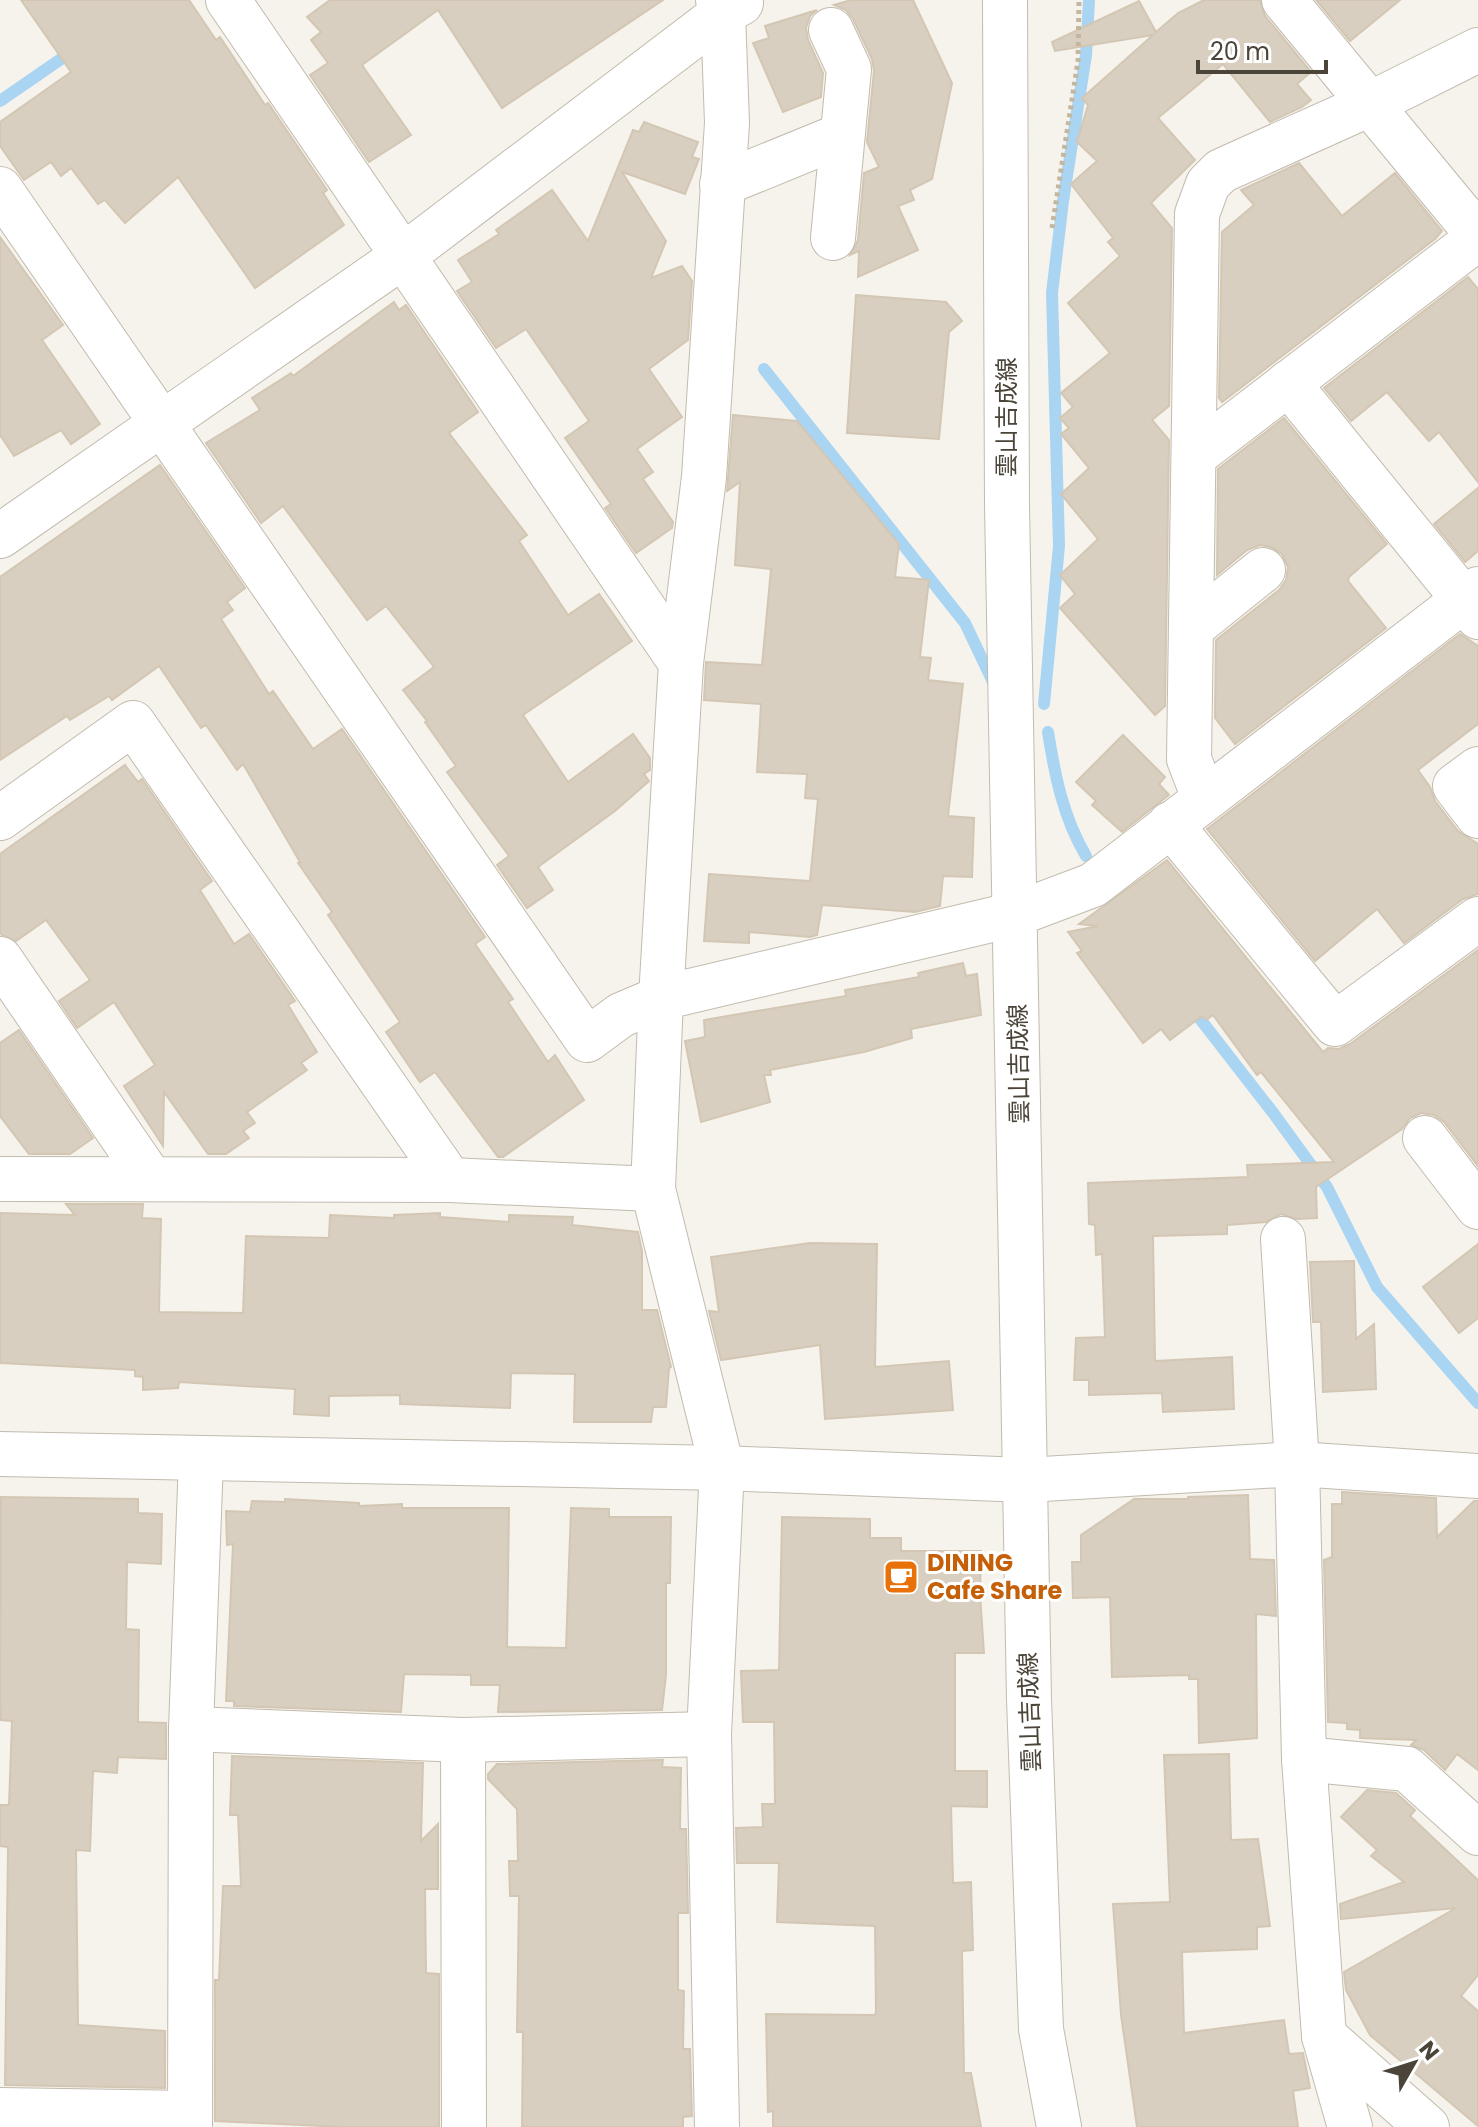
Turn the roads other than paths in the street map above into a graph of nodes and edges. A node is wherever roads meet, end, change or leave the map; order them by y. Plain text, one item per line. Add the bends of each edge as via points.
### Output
1 (228, 0) edge
2 (1005, 0) edge
3 (1284, 0) edge
4 (729, 4) edge
5 (831, 30) dead end
6 (1478, 50) edge
7 (1370, 104) junction
8 (842, 135) junction
9 (722, 184) junction
10 (0, 189) edge
11 (1478, 236) edge
12 (833, 238) dead end
13 (403, 256) junction
14 (1288, 383) junction
15 (161, 424) junction
16 (1195, 455) junction
17 (0, 536) edge
18 (1263, 570) dead end
19 (1473, 602) edge
20 (1192, 627) junction
21 (681, 663) junction
22 (1478, 769) edge
23 (1204, 798) junction
24 (1478, 816) edge
25 (0, 818) edge
26 (1170, 824) junction
27 (1016, 914) junction
28 (1478, 919) edge
29 (0, 959) edge
30 (661, 998) junction
31 (1425, 1138) dead end
32 (0, 1179) edge
33 (151, 1179) junction
34 (450, 1180) junction
35 (653, 1189) junction
36 (1478, 1207) edge
37 (1283, 1239) dead end
38 (0, 1454) edge
39 (201, 1459) junction
40 (1297, 1464) junction
41 (722, 1468) junction
42 (1478, 1476) edge
43 (1026, 1480) junction
44 (191, 1729) junction
45 (709, 1734) junction
46 (463, 1740) junction
47 (1304, 1759) junction
48 (1478, 1833) edge
49 (1324, 2036) junction
50 (0, 2110) edge
51 (190, 2120) edge
52 (464, 2127) edge
53 (717, 2127) edge
54 (1059, 2127) edge
55 (1350, 2127) edge
56 (1427, 2127) edge

1 - 13 street
2 - 27 street, 雲山吉成線 via 1007,506
3 - 7 street
4 - 9 street
4 - 13 street
5 - 8 street via 849,69
6 - 7 street
7 - 11 street
7 - 16 street via 1221,171 1208,184 1197,214
8 - 9 street
8 - 12 street
9 - 21 street via 704,477
10 - 15 street
11 - 14 street
13 - 15 street
13 - 21 street
14 - 16 street
14 - 19 street
15 - 17 street
15 - 30 street via 587,1040 621,1015
16 - 20 street
18 - 20 street
19 - 23 street
20 - 23 street via 1189,759
21 - 30 street
22 - 24 street via 1455,786
23 - 26 street
25 - 34 street via 133,723
26 - 27 street via 1093,885
26 - 28 street via 1335,1024
27 - 30 street
27 - 43 street, 雲山吉成線
29 - 33 street
30 - 35 street
31 - 36 street
32 - 33 street
33 - 34 street
34 - 35 street
35 - 41 street
37 - 40 street
38 - 39 street
39 - 41 street
39 - 44 street
40 - 42 street
40 - 43 street
40 - 47 street
41 - 43 street
41 - 45 street
43 - 54 street, 雲山吉成線 via 1041,2029
44 - 46 street
44 - 51 street
45 - 46 street
45 - 53 street
46 - 52 street
47 - 48 street via 1407,1769
47 - 49 street
49 - 55 street
49 - 56 street
50 - 51 street

